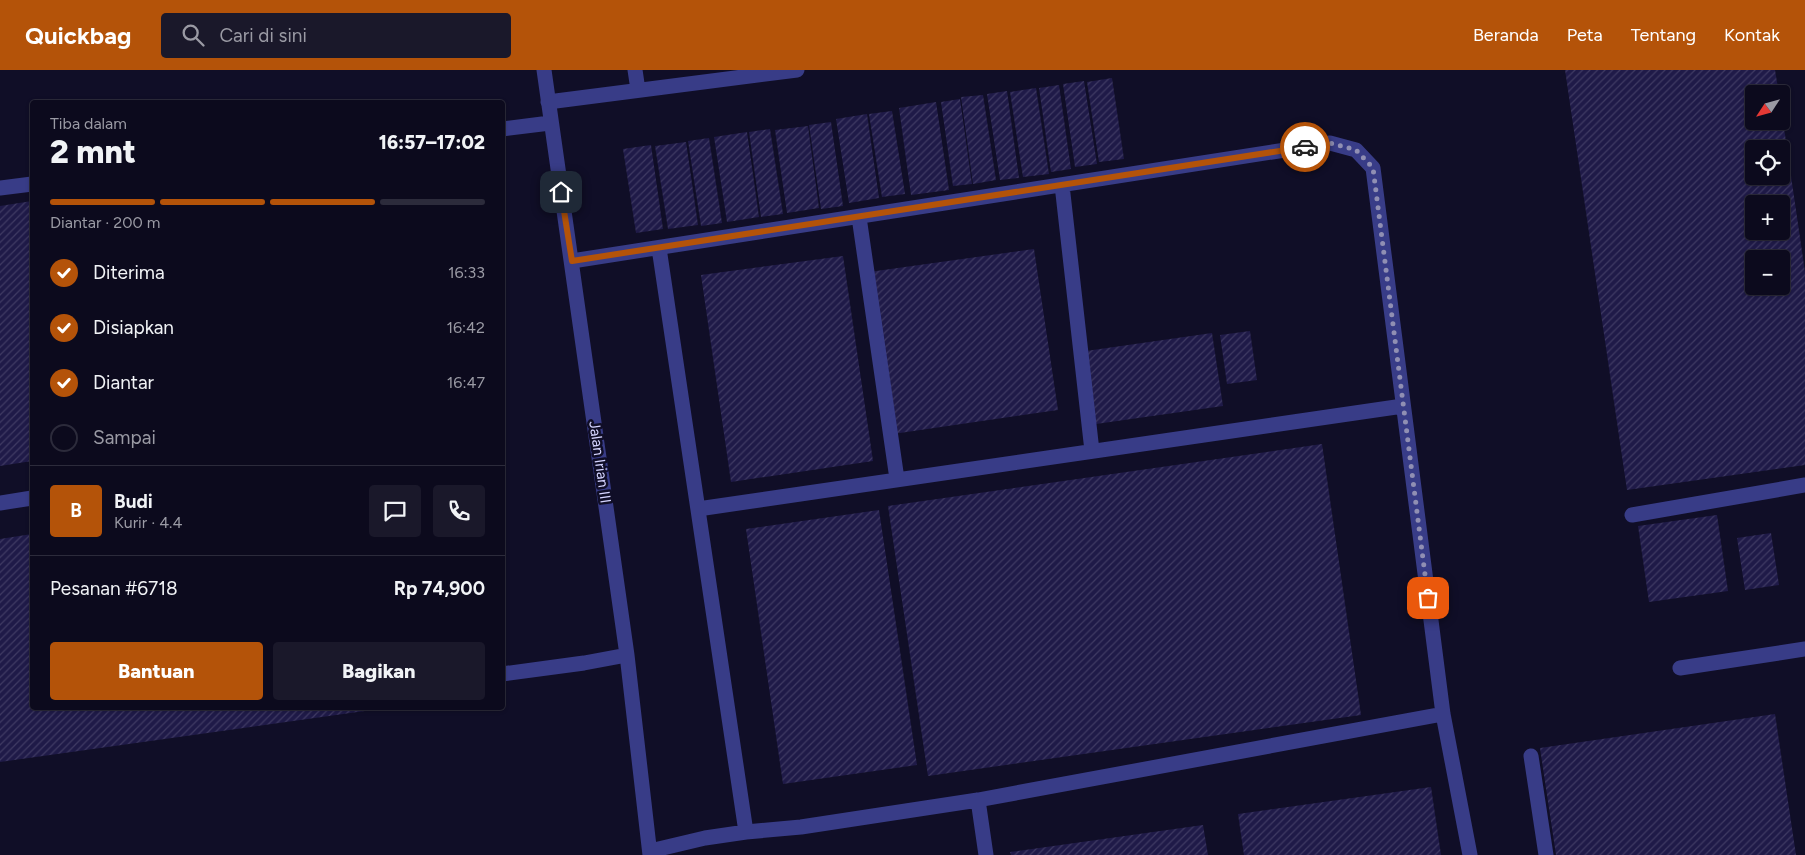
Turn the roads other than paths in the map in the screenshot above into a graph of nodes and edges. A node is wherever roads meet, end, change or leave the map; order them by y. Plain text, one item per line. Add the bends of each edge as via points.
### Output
1 (544, 70) edge
2 (635, 70) edge
3 (797, 70) edge
4 (638, 90) junction
5 (548, 102) junction
6 (550, 123) junction
7 (505, 129) edge
8 (30, 184) edge
9 (1062, 186) junction
10 (0, 188) edge
11 (858, 217) junction
12 (660, 248) junction
13 (572, 261) junction
14 (1403, 406) junction
15 (1092, 451) junction
16 (897, 479) junction
17 (1805, 486) edge
18 (30, 498) edge
19 (0, 503) edge
20 (698, 508) junction
21 (1632, 515) dead end
22 (1805, 649) edge
23 (627, 655) junction
24 (1680, 668) dead end
25 (505, 674) edge
26 (1443, 714) junction
27 (1531, 756) dead end
28 (978, 800) junction
29 (746, 832) junction
30 (650, 853) edge
31 (986, 855) edge
32 (1470, 855) edge
33 (1546, 855) edge

1 - 5 lane, Jalan Irian III
2 - 4 lane
3 - 4 lane
4 - 5 lane
5 - 6 lane, Jalan Irian III
6 - 7 lane
6 - 13 lane, Jalan Irian III
8 - 10 lane
9 - 11 lane
9 - 14 lane via 1330,143 1356,150 1373,168
9 - 15 lane
11 - 12 lane
11 - 16 lane
12 - 13 lane
12 - 20 lane
13 - 23 lane, Jalan Irian III
14 - 15 lane
14 - 26 lane
15 - 16 lane
16 - 20 lane
17 - 21 lane
18 - 19 lane
20 - 29 lane
22 - 24 lane
23 - 25 lane
23 - 30 lane, Jalan Irian III
26 - 28 lane
26 - 32 lane
27 - 33 lane
28 - 29 lane via 801,827
28 - 31 lane
29 - 30 lane via 705,838

